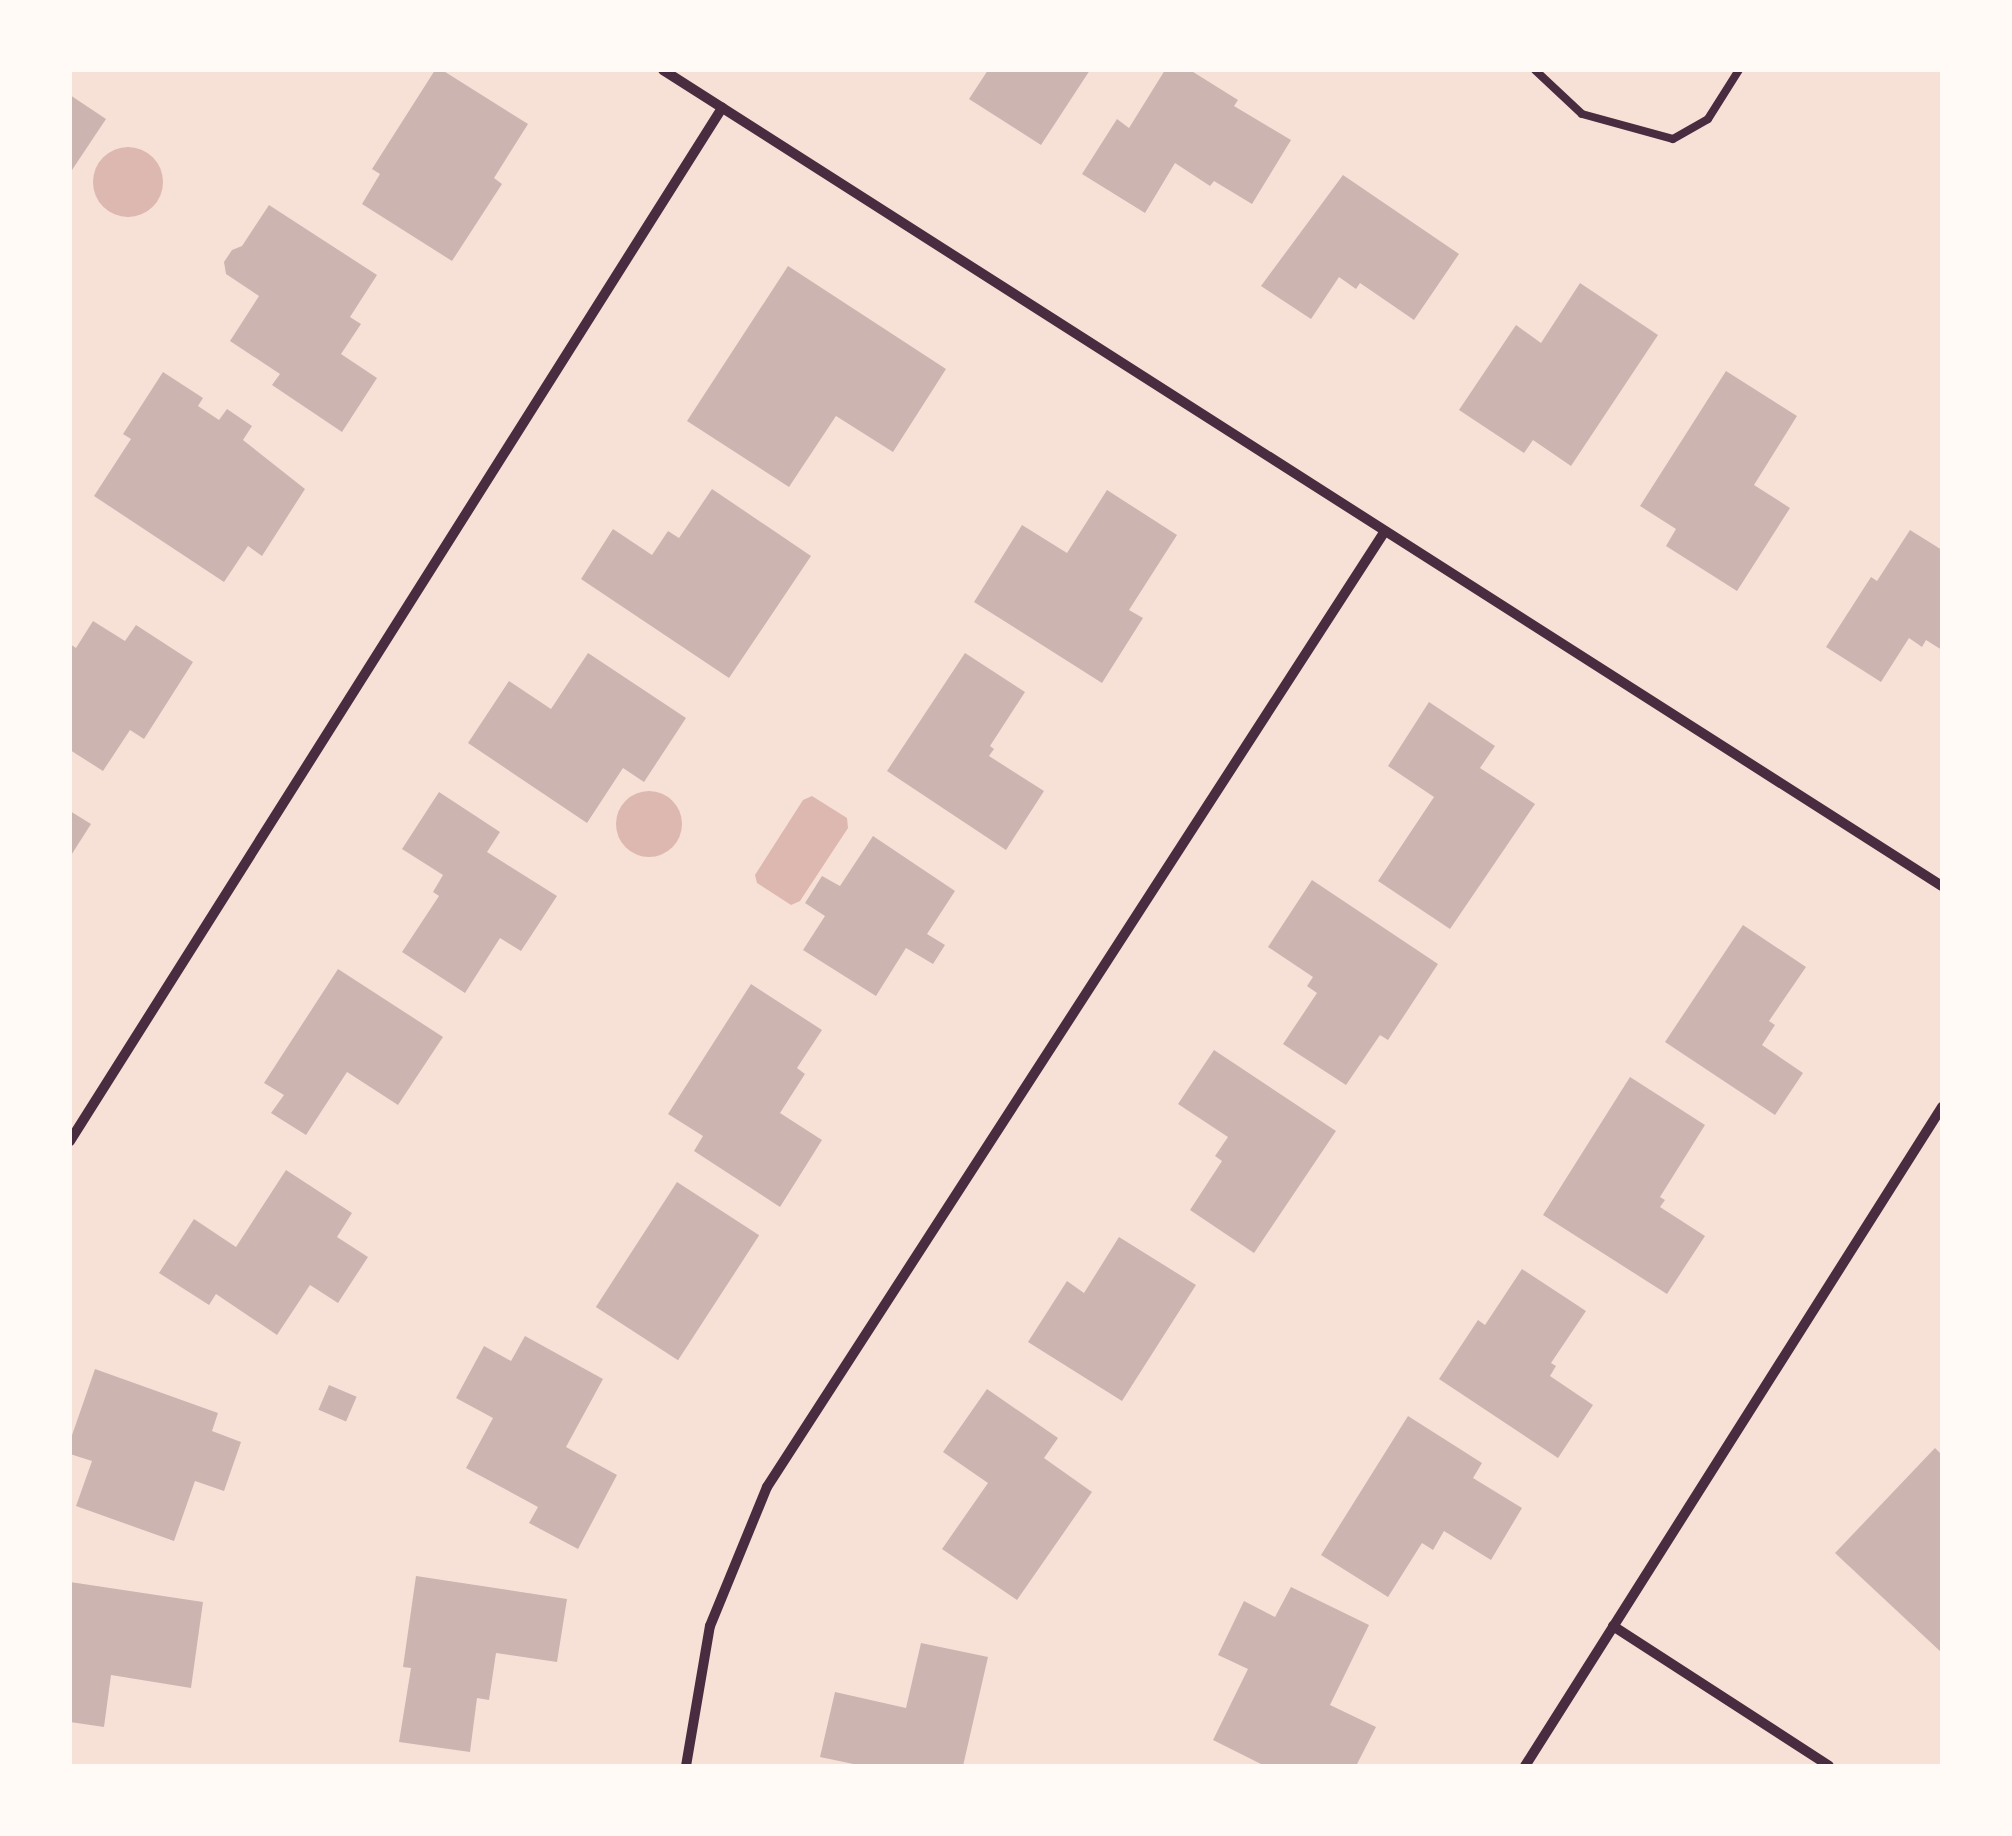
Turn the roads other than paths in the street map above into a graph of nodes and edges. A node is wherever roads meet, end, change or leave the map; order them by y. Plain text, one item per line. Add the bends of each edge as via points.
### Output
1 (663, 70) edge
2 (1535, 70) edge
3 (1739, 70) edge
4 (722, 108) junction
5 (1385, 532) junction
6 (1942, 886) edge
7 (1942, 1107) edge
8 (70, 1141) edge
9 (1612, 1626) junction
10 (686, 1766) edge
11 (1526, 1766) edge
12 (1829, 1766) edge

1 - 4 street
2 - 3 lane via 1582,114 1674,140 1708,119
4 - 5 street
4 - 8 street
5 - 6 street
5 - 10 street via 767,1487 710,1626
7 - 9 street
9 - 11 street
9 - 12 street

